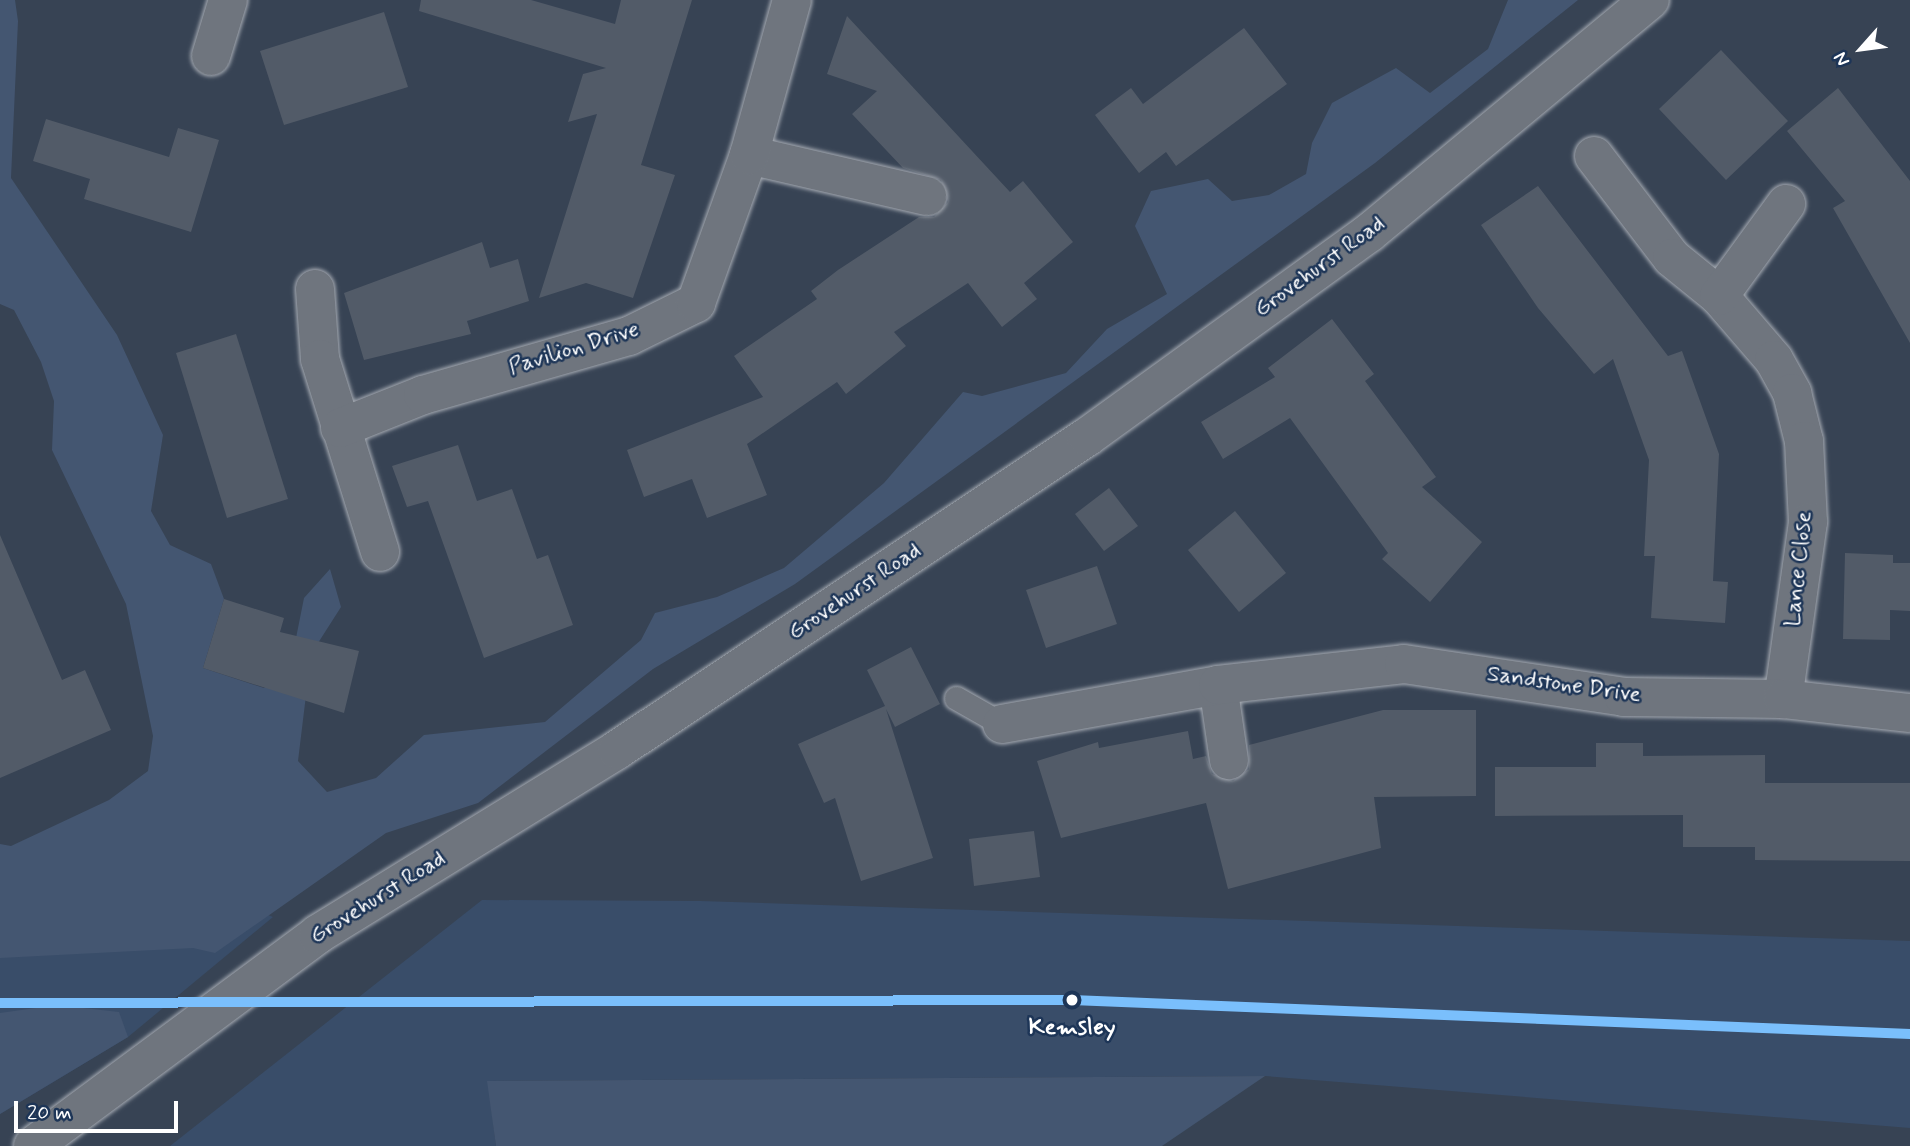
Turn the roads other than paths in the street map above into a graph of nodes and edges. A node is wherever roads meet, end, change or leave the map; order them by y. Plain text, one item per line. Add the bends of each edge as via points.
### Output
1 (228, 0) edge
2 (792, 0) edge
3 (1650, 0) edge
4 (211, 56) dead end
5 (749, 155) junction
6 (1594, 156) dead end
7 (927, 196) dead end
8 (1786, 204) dead end
9 (315, 289) dead end
10 (1719, 296) junction
11 (340, 428) junction
12 (380, 552) dead end
13 (1218, 685) junction
14 (956, 698) dead end
15 (1783, 699) junction
16 (1910, 713) edge
17 (1002, 724) joint
18 (1229, 761) dead end
19 (33, 1146) edge

1 - 4 street
2 - 5 street, Pavilion Drive
3 - 19 street, Grovehurst Road via 1369,233 1087,437 617,750 318,934
5 - 7 street
5 - 11 street, Pavilion Drive via 696,303 629,335 423,395
6 - 10 street, Lance Close via 1672,258
8 - 10 street
9 - 11 street via 320,359
10 - 15 street, Lance Close via 1774,360 1792,393 1804,440 1808,522
11 - 12 street
13 - 15 street, Sandstone Drive via 1404,664 1624,697
13 - 17 street, Sandstone Drive
13 - 18 street
14 - 17 lane
15 - 16 street, Sandstone Drive

